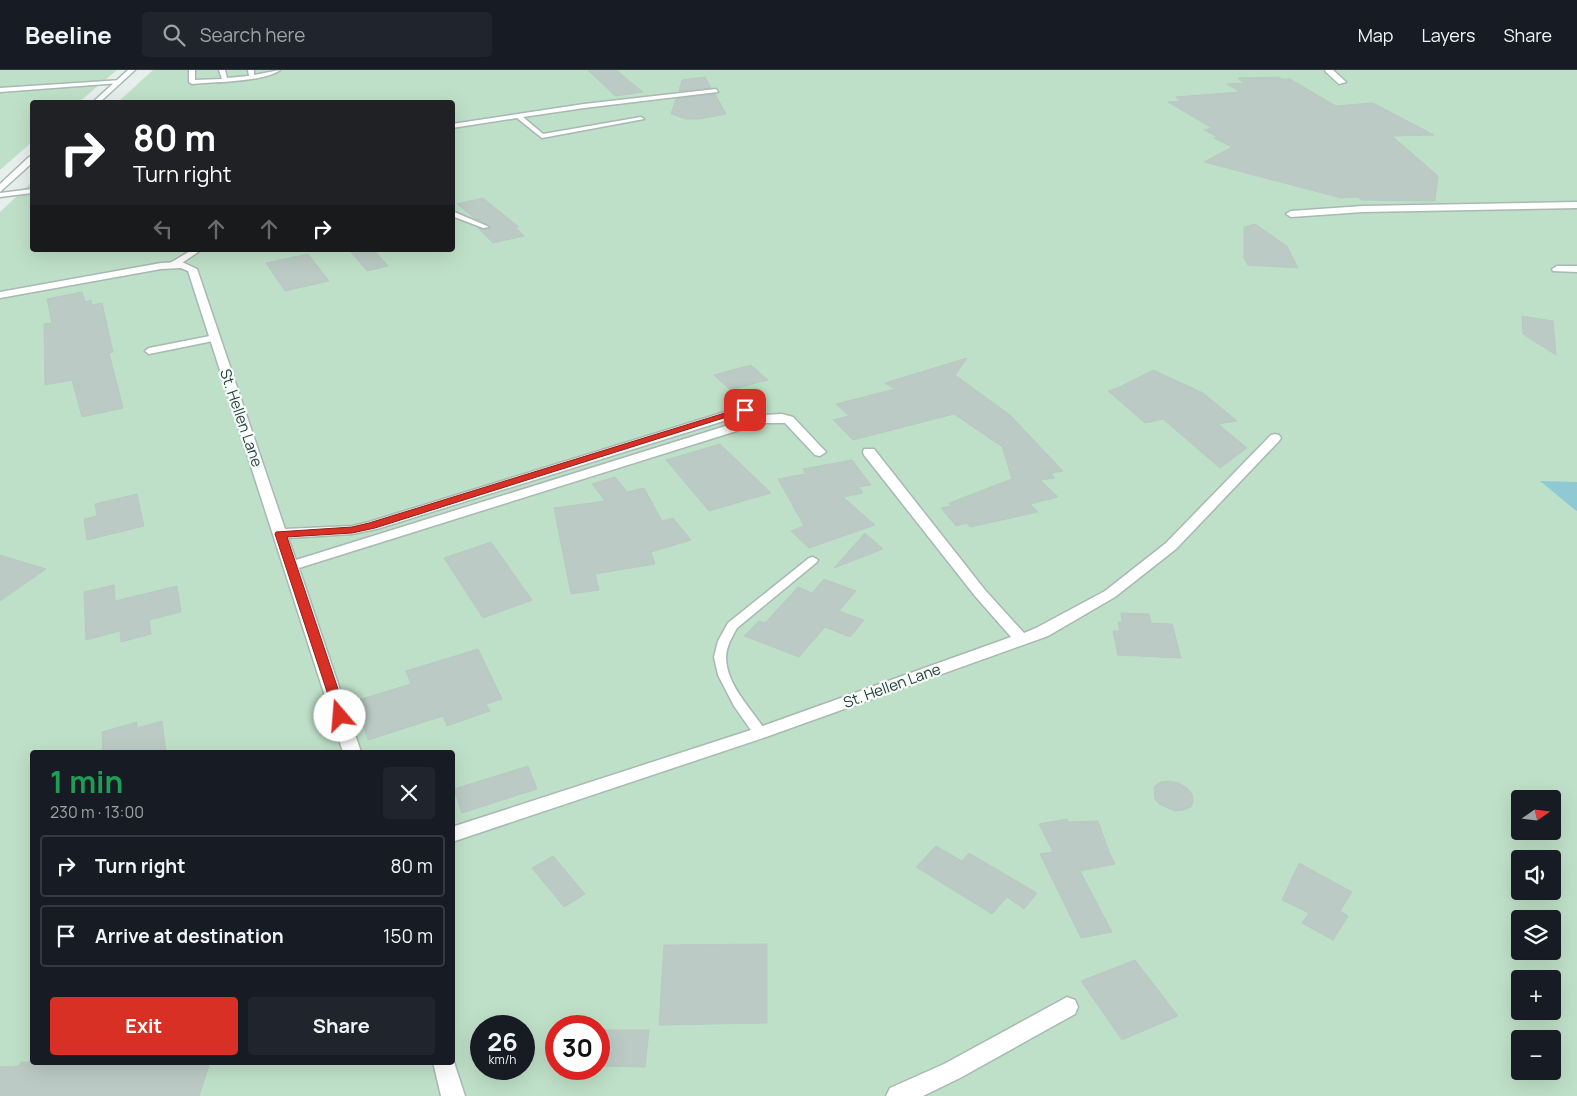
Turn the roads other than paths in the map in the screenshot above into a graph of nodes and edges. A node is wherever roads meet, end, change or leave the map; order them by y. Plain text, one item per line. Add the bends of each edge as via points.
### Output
1 (132, 70) edge
2 (192, 70) edge
3 (222, 70) edge
4 (251, 70) edge
5 (277, 70) edge
6 (1330, 70) edge
7 (252, 77) junction
8 (225, 80) junction
9 (120, 81) junction
10 (1342, 82) dead end
11 (0, 90) edge
12 (716, 90) dead end
13 (98, 100) edge
14 (518, 116) junction
15 (640, 119) dead end
16 (455, 126) edge
17 (30, 161) edge
18 (0, 189) edge
19 (30, 191) edge
20 (0, 195) edge
21 (1577, 205) edge
22 (455, 214) edge
23 (1291, 214) dead end
24 (485, 227) dead end
25 (193, 252) edge
26 (173, 265) junction
27 (1577, 268) edge
28 (1557, 269) dead end
29 (0, 294) edge
30 (215, 338) junction
31 (149, 351) dead end
32 (745, 410) dead end
33 (1275, 438) dead end
34 (820, 452) dead end
35 (869, 452) dead end
36 (280, 534) junction
37 (813, 560) dead end
38 (291, 566) junction
39 (1021, 639) junction
40 (760, 733) junction
41 (351, 750) edge
42 (455, 834) edge
43 (1067, 1007) dead end
44 (445, 1065) edge
45 (452, 1096) edge
46 (898, 1096) edge

1 - 9 street
2 - 8 lane via 192,82
3 - 8 lane
4 - 7 lane
5 - 7 lane
6 - 10 street via 1330,74
7 - 8 lane
9 - 11 lane
9 - 13 street
12 - 14 lane
14 - 15 lane via 542,136
14 - 16 lane
17 - 18 street
19 - 20 lane
21 - 23 street via 1364,209
22 - 24 lane
25 - 26 lane
26 - 29 street
26 - 30 street, St. Hellen Lane via 192,269
27 - 28 street
30 - 31 lane
30 - 36 street, St. Hellen Lane
32 - 36 street via 372,526
33 - 39 street, St. Hellen Lane via 1171,546 1110,594 1042,632
34 - 38 street via 789,420 761,419
35 - 39 street via 980,593
36 - 38 street, St. Hellen Lane
37 - 40 lane via 732,626 724,641 720,657 724,675 738,703
38 - 41 street, St. Hellen Lane
39 - 40 street, St. Hellen Lane
40 - 42 street, St. Hellen Lane
43 - 46 street via 952,1071
44 - 45 street

